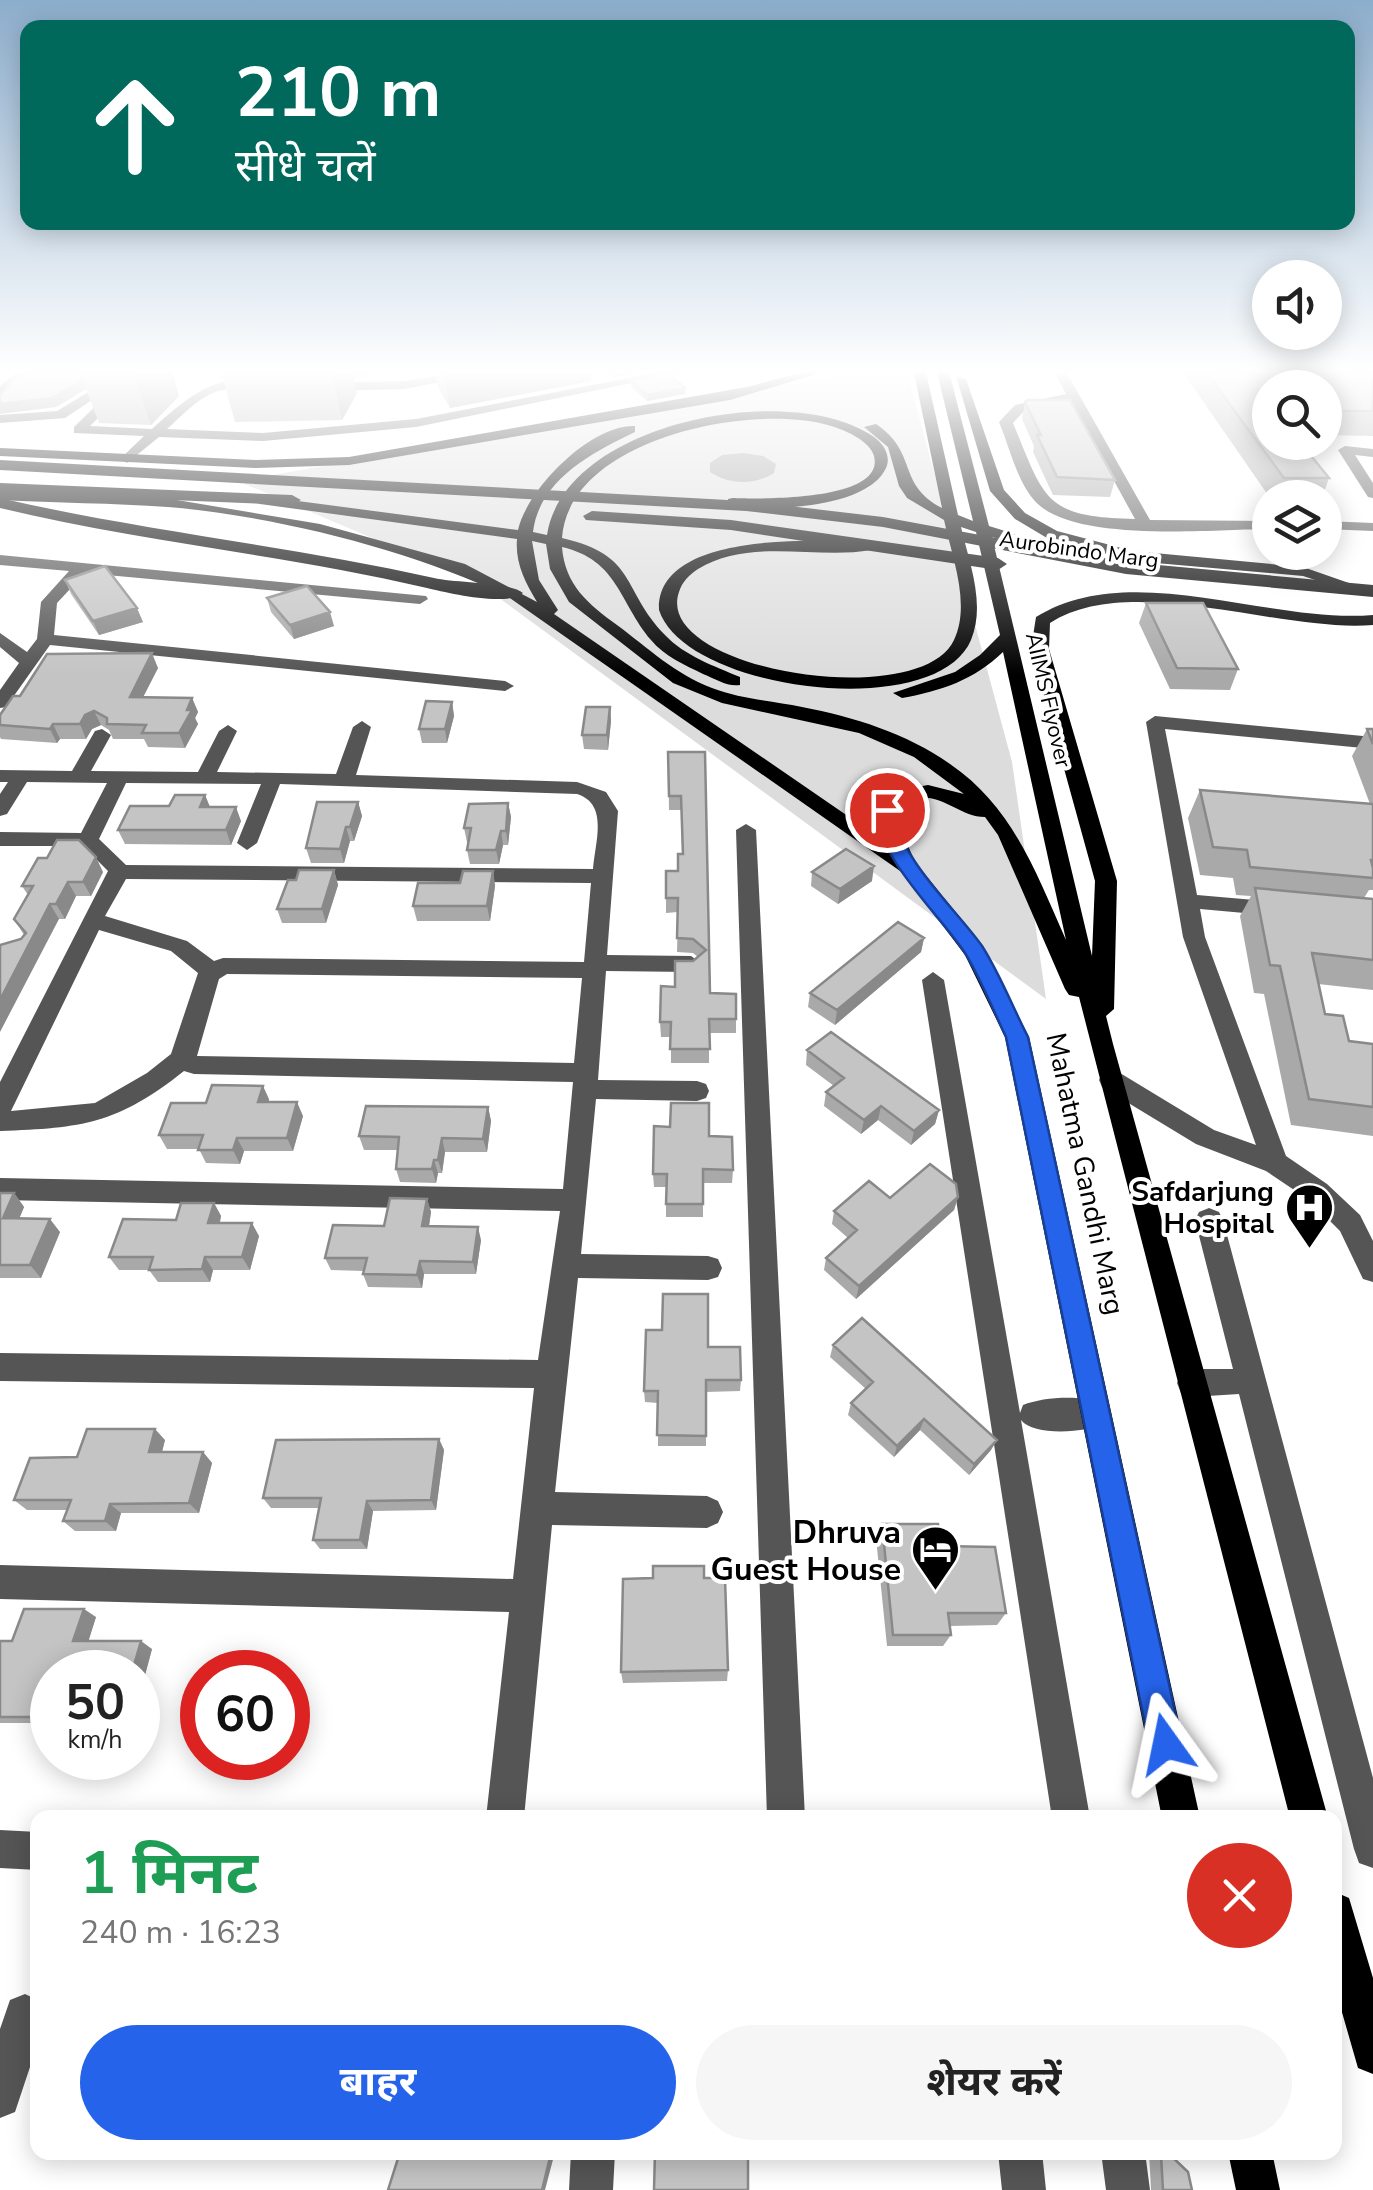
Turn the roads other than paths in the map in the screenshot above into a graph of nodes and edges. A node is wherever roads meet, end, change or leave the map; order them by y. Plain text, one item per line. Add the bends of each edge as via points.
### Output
1 (244, 470) edge
2 (564, 470) edge
3 (596, 470) edge
4 (877, 470) edge
5 (904, 470) edge
6 (941, 470) edge
7 (967, 470) edge
8 (989, 470) edge
9 (1027, 470) edge
10 (1115, 470) edge
11 (1358, 470) edge
12 (1373, 494) edge
13 (1, 497) edge
14 (256, 499) junction
15 (670, 500) junction
16 (1144, 524) junction
17 (1252, 524) edge
18 (1342, 527) edge
19 (1373, 528) edge
20 (898, 548) junction
21 (0, 560) edge
22 (82, 567) junction
23 (1126, 568) junction
24 (1367, 590) edge
25 (513, 593) junction
26 (420, 599) dead end
27 (1373, 611) edge
28 (1373, 620) edge
29 (564, 628) junction
30 (1008, 636) junction
31 (0, 638) edge
32 (45, 639) junction
33 (30, 663) junction
34 (505, 686) dead end
35 (0, 703) edge
36 (362, 727) dead end
37 (228, 732) dead end
38 (102, 736) edge
39 (1373, 742) edge
40 (11, 776) edge
41 (78, 776) junction
42 (119, 777) junction
43 (204, 778) junction
44 (273, 778) junction
45 (344, 780) junction
46 (0, 810) edge
47 (746, 830) dead end
48 (1008, 834) junction
49 (0, 839) edge
50 (88, 840) junction
51 (247, 843) dead end
52 (910, 868) junction
53 (121, 872) junction
54 (602, 876) junction
55 (1188, 901) junction
56 (1299, 911) edge
57 (92, 920) junction
58 (692, 964) edge
59 (594, 966) junction
60 (212, 971) junction
61 (933, 980) dead end
62 (1102, 1044) junction
63 (182, 1060) junction
64 (1111, 1080) junction
65 (582, 1081) junction
66 (697, 1091) dead end
67 (0, 1107) edge
68 (0, 1121) edge
69 (1276, 1163) junction
70 (0, 1190) edge
71 (575, 1200) junction
72 (1209, 1220) dead end
73 (566, 1266) junction
74 (708, 1268) dead end
75 (1373, 1270) edge
76 (0, 1366) edge
77 (551, 1374) junction
78 (1232, 1383) dead end
79 (1192, 1384) junction
80 (1096, 1414) junction
81 (1034, 1415) dead end
82 (537, 1508) junction
83 (707, 1512) dead end
84 (0, 1582) edge
85 (528, 1596) junction
86 (506, 1810) edge
87 (786, 1810) edge
88 (1070, 1810) edge
89 (1179, 1810) edge
90 (1308, 1810) edge
91 (1373, 1848) edge
92 (0, 1850) edge
93 (30, 1851) edge
94 (1342, 1938) edge
95 (21, 2015) edge
96 (1373, 2053) edge
97 (0, 2097) edge
98 (593, 2160) edge
99 (1021, 2160) edge
100 (1124, 2160) edge
101 (1252, 2160) edge
102 (591, 2190) edge
103 (1024, 2190) edge
104 (1128, 2190) edge
105 (1258, 2190) edge

1 - 15 highway, Aurobindo Marg
2 - 29 main road via 538,496 524,528 524,562
3 - 48 main road via 569,494 556,521 557,566 579,603 677,678 736,701 828,718 902,743 953,773
4 - 15 main road via 862,486 820,499
5 - 23 main road via 909,492 922,503 1021,540
6 - 20 main road via 969,600 963,638 942,663 877,680 813,680 752,670 717,657 669,614 676,580 723,554 791,545
7 - 30 main road, AIIMS Flyover
8 - 24 main road via 1006,506 1063,538 1112,551 1299,571
9 - 16 street via 1039,498 1072,516
10 - 16 street
11 - 12 street
13 - 14 highway, Aurobindo Marg
13 - 25 highway via 68,520 352,565 462,590
13 - 25 main road, Mahatma Gandhi Marg via 171,504 320,528 459,567
14 - 20 highway, Aurobindo Marg via 731,525
14 - 30 main road via 574,544 603,557 648,626 685,659 744,684 792,694 868,697 938,685 990,660
15 - 23 highway, Aurobindo Marg via 882,522
16 - 17 street
18 - 19 street
20 - 27 highway, Aurobindo Marg via 1131,584
21 - 22 street
22 - 26 street
22 - 32 street via 49,602
23 - 24 highway, Aurobindo Marg
25 - 29 main road, Mahatma Gandhi Marg
28 - 62 main road via 1114,598 1062,606 1042,621 1040,649 1106,881
29 - 52 main road, Mahatma Gandhi Marg
30 - 62 main road, AIIMS Flyover
31 - 33 street
32 - 33 street
32 - 34 street
33 - 35 street
36 - 45 street
37 - 43 street
38 - 41 street
39 - 55 street via 1155,722
40 - 41 street
40 - 46 street
41 - 42 street
42 - 43 street
42 - 50 street
43 - 44 street
44 - 45 street
44 - 51 street
45 - 54 street via 594,792 608,811
47 - 87 street
48 - 52 main road via 952,795 908,794 891,803 885,816
48 - 62 main road
49 - 50 street
50 - 53 street
52 - 80 main road, Mahatma Gandhi Marg via 975,952 1017,1037
53 - 54 street
53 - 57 street
54 - 59 street
55 - 56 street
55 - 69 street via 1194,937
57 - 60 street via 179,946
57 - 67 street
58 - 59 street
59 - 60 street
59 - 65 street
60 - 63 street
61 - 88 street
62 - 64 main road, Mahatma Gandhi Marg
63 - 65 street
63 - 68 street via 136,1097 100,1115
64 - 69 street via 1206,1137
64 - 79 main road, Mahatma Gandhi Marg
65 - 66 street
65 - 71 street
69 - 75 street via 1350,1224
70 - 71 street
71 - 73 street
72 - 91 street
73 - 74 street
73 - 77 street
76 - 77 street
77 - 82 street
78 - 79 street
79 - 90 main road, Mahatma Gandhi Marg
80 - 81 street
80 - 89 main road, Mahatma Gandhi Marg
82 - 83 street
82 - 85 street
84 - 85 street
85 - 86 street
92 - 93 street
94 - 96 main road
95 - 97 street
98 - 102 street
99 - 103 street
100 - 104 street
101 - 105 main road

